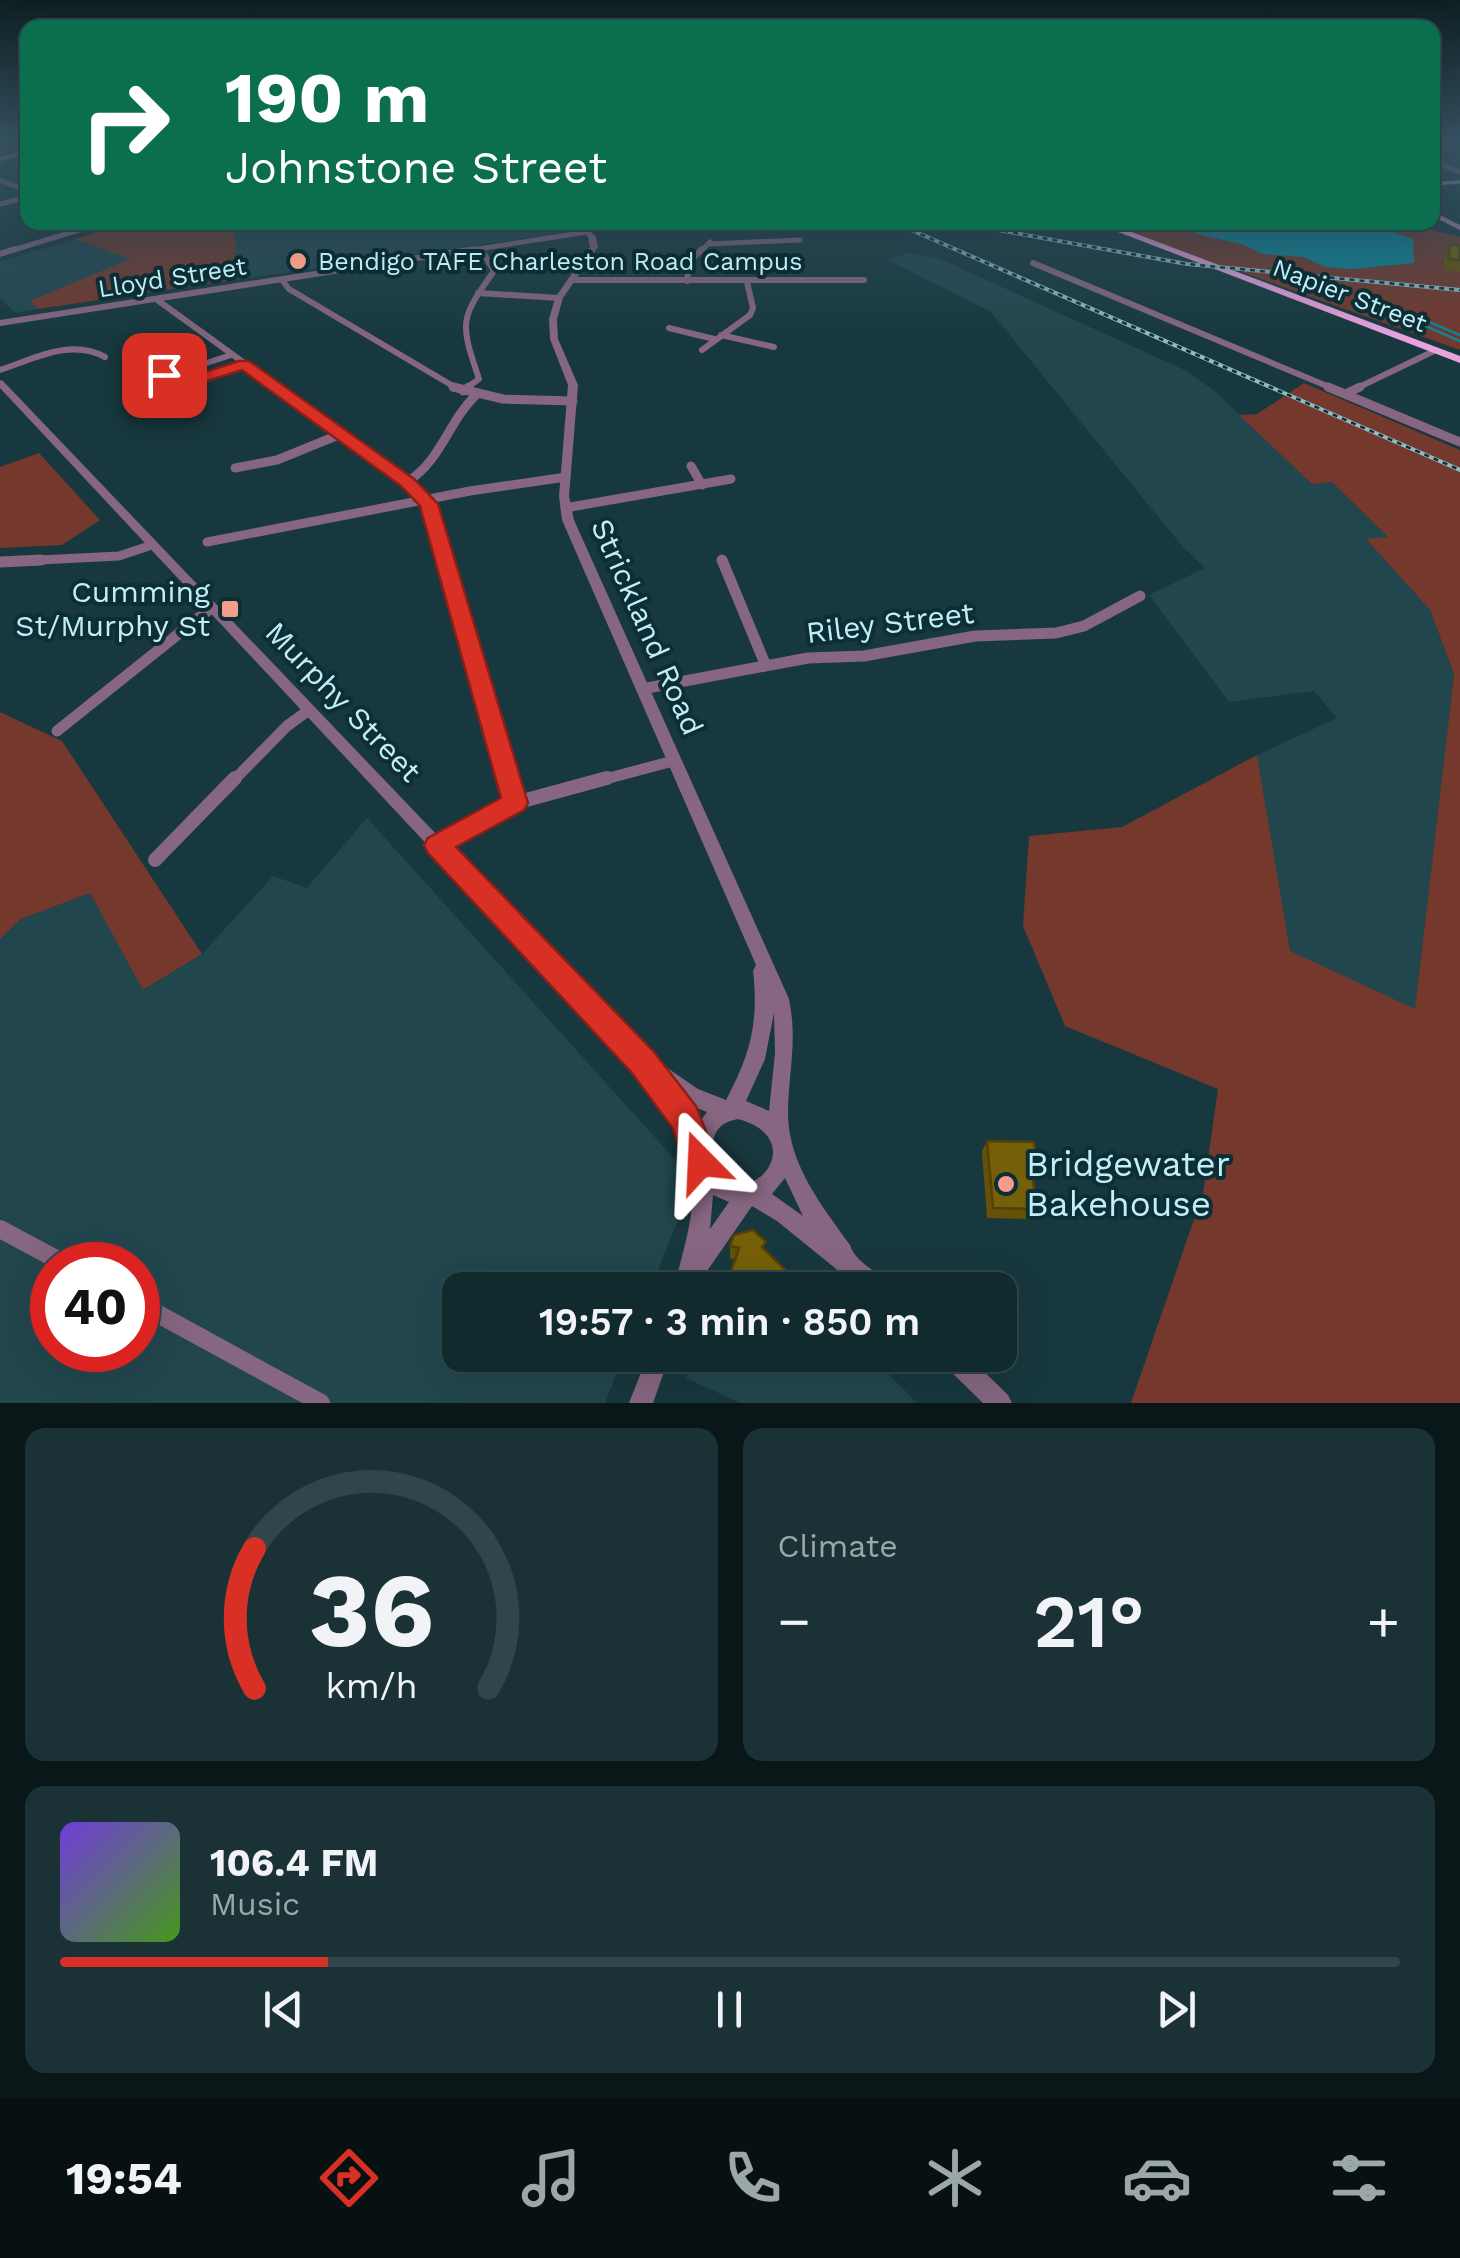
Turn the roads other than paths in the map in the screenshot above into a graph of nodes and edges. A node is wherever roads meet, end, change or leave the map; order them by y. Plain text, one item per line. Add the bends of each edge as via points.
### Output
1 (83, 230) edge
2 (580, 230) edge
3 (582, 230) edge
4 (1114, 230) edge
5 (584, 233) junction
6 (794, 242) dead end
7 (481, 249) junction
8 (0, 257) edge
9 (1034, 262) dead end
10 (282, 280) junction
11 (571, 280) junction
12 (864, 280) dead end
13 (687, 281) junction
14 (747, 282) junction
15 (478, 293) junction
16 (559, 298) junction
17 (156, 299) junction
18 (0, 324) edge
19 (669, 328) dead end
20 (718, 337) junction
21 (775, 347) dead end
22 (690, 350) dead end
23 (1436, 350) junction
24 (231, 355) junction
25 (105, 357) dead end
26 (1460, 359) edge
27 (244, 364) junction
28 (0, 370) edge
29 (178, 374) junction
30 (156, 375) dead end
31 (187, 381) junction
32 (0, 382) edge
33 (176, 391) dead end
34 (464, 391) junction
35 (1346, 394) junction
36 (476, 395) junction
37 (573, 400) junction
38 (340, 434) junction
39 (1460, 442) edge
40 (691, 466) dead end
41 (235, 468) dead end
42 (566, 477) junction
43 (731, 479) dead end
44 (408, 482) junction
45 (702, 484) junction
46 (426, 500) junction
47 (565, 508) junction
48 (207, 542) dead end
49 (152, 545) junction
50 (722, 560) dead end
51 (0, 562) edge
52 (1140, 596) dead end
53 (212, 608) junction
54 (766, 666) junction
55 (642, 689) junction
56 (309, 710) junction
57 (57, 732) dead end
58 (673, 761) junction
59 (515, 803) junction
60 (437, 845) junction
61 (155, 860) dead end
62 (760, 960) junction
63 (643, 1062) junction
64 (729, 1110) junction
65 (782, 1144) junction
66 (702, 1162) junction
67 (750, 1194) junction
68 (0, 1228) edge
69 (30, 1245) edge
70 (852, 1266) junction
71 (689, 1272) edge
72 (694, 1272) edge
73 (859, 1272) edge
74 (160, 1316) edge
75 (653, 1372) edge
76 (968, 1372) edge
77 (320, 1403) edge
78 (641, 1403) edge
79 (1000, 1403) edge

1 - 8 street
2 - 5 street
3 - 5 street
4 - 23 highway, Napier Street
5 - 7 street, Lloyd Street
5 - 11 street via 594,244
6 - 13 street via 709,243 690,261
7 - 10 street, Lloyd Street
7 - 15 street via 494,272
9 - 35 street
10 - 17 street, Lloyd Street
10 - 34 street
11 - 13 street
11 - 16 street
12 - 14 street
13 - 14 street
14 - 20 street via 752,313
15 - 16 street
15 - 34 street via 463,332 479,379
16 - 37 street, Strickland Road via 553,334
17 - 18 street, Lloyd Street
17 - 24 street
19 - 20 street
20 - 21 street
20 - 22 street via 706,351
23 - 26 highway, Napier Street
23 - 35 street
24 - 27 street
24 - 29 street
25 - 28 street via 74,348
27 - 31 street
27 - 38 street
29 - 30 street
29 - 31 street
31 - 33 street
32 - 49 street, Murphy Street
34 - 36 street
35 - 39 street
36 - 37 street
36 - 44 street via 430,468
37 - 42 street, Strickland Road
38 - 41 street via 277,460
38 - 44 street
40 - 45 street
42 - 46 street
42 - 47 street, Strickland Road
43 - 45 street
44 - 46 street
45 - 47 street
46 - 48 street
46 - 59 street
47 - 55 street, Strickland Road
49 - 51 street via 119,556
49 - 53 street, Murphy Street
50 - 54 street
52 - 54 street, Riley Street via 1056,633 975,636
53 - 56 street, Murphy Street
53 - 57 street
54 - 55 street, Riley Street
55 - 58 street, Strickland Road
56 - 60 street, Murphy Street
56 - 61 street
58 - 59 street
58 - 62 street, Strickland Road
59 - 60 street
60 - 63 street, Murphy Street
62 - 64 street, Strickland Road via 762,1046
62 - 65 street, Strickland Road via 786,1025 778,1114
63 - 64 street, Murphy Street via 691,1096
63 - 66 street, Murphy Street via 685,1118
64 - 65 street via 762,1114
64 - 66 street via 707,1128
65 - 67 street via 775,1176
65 - 70 street via 805,1201
66 - 67 street via 721,1189
66 - 71 street via 702,1220
67 - 70 street
67 - 72 street
68 - 69 street
70 - 73 street
74 - 77 street
75 - 78 street
76 - 79 street

